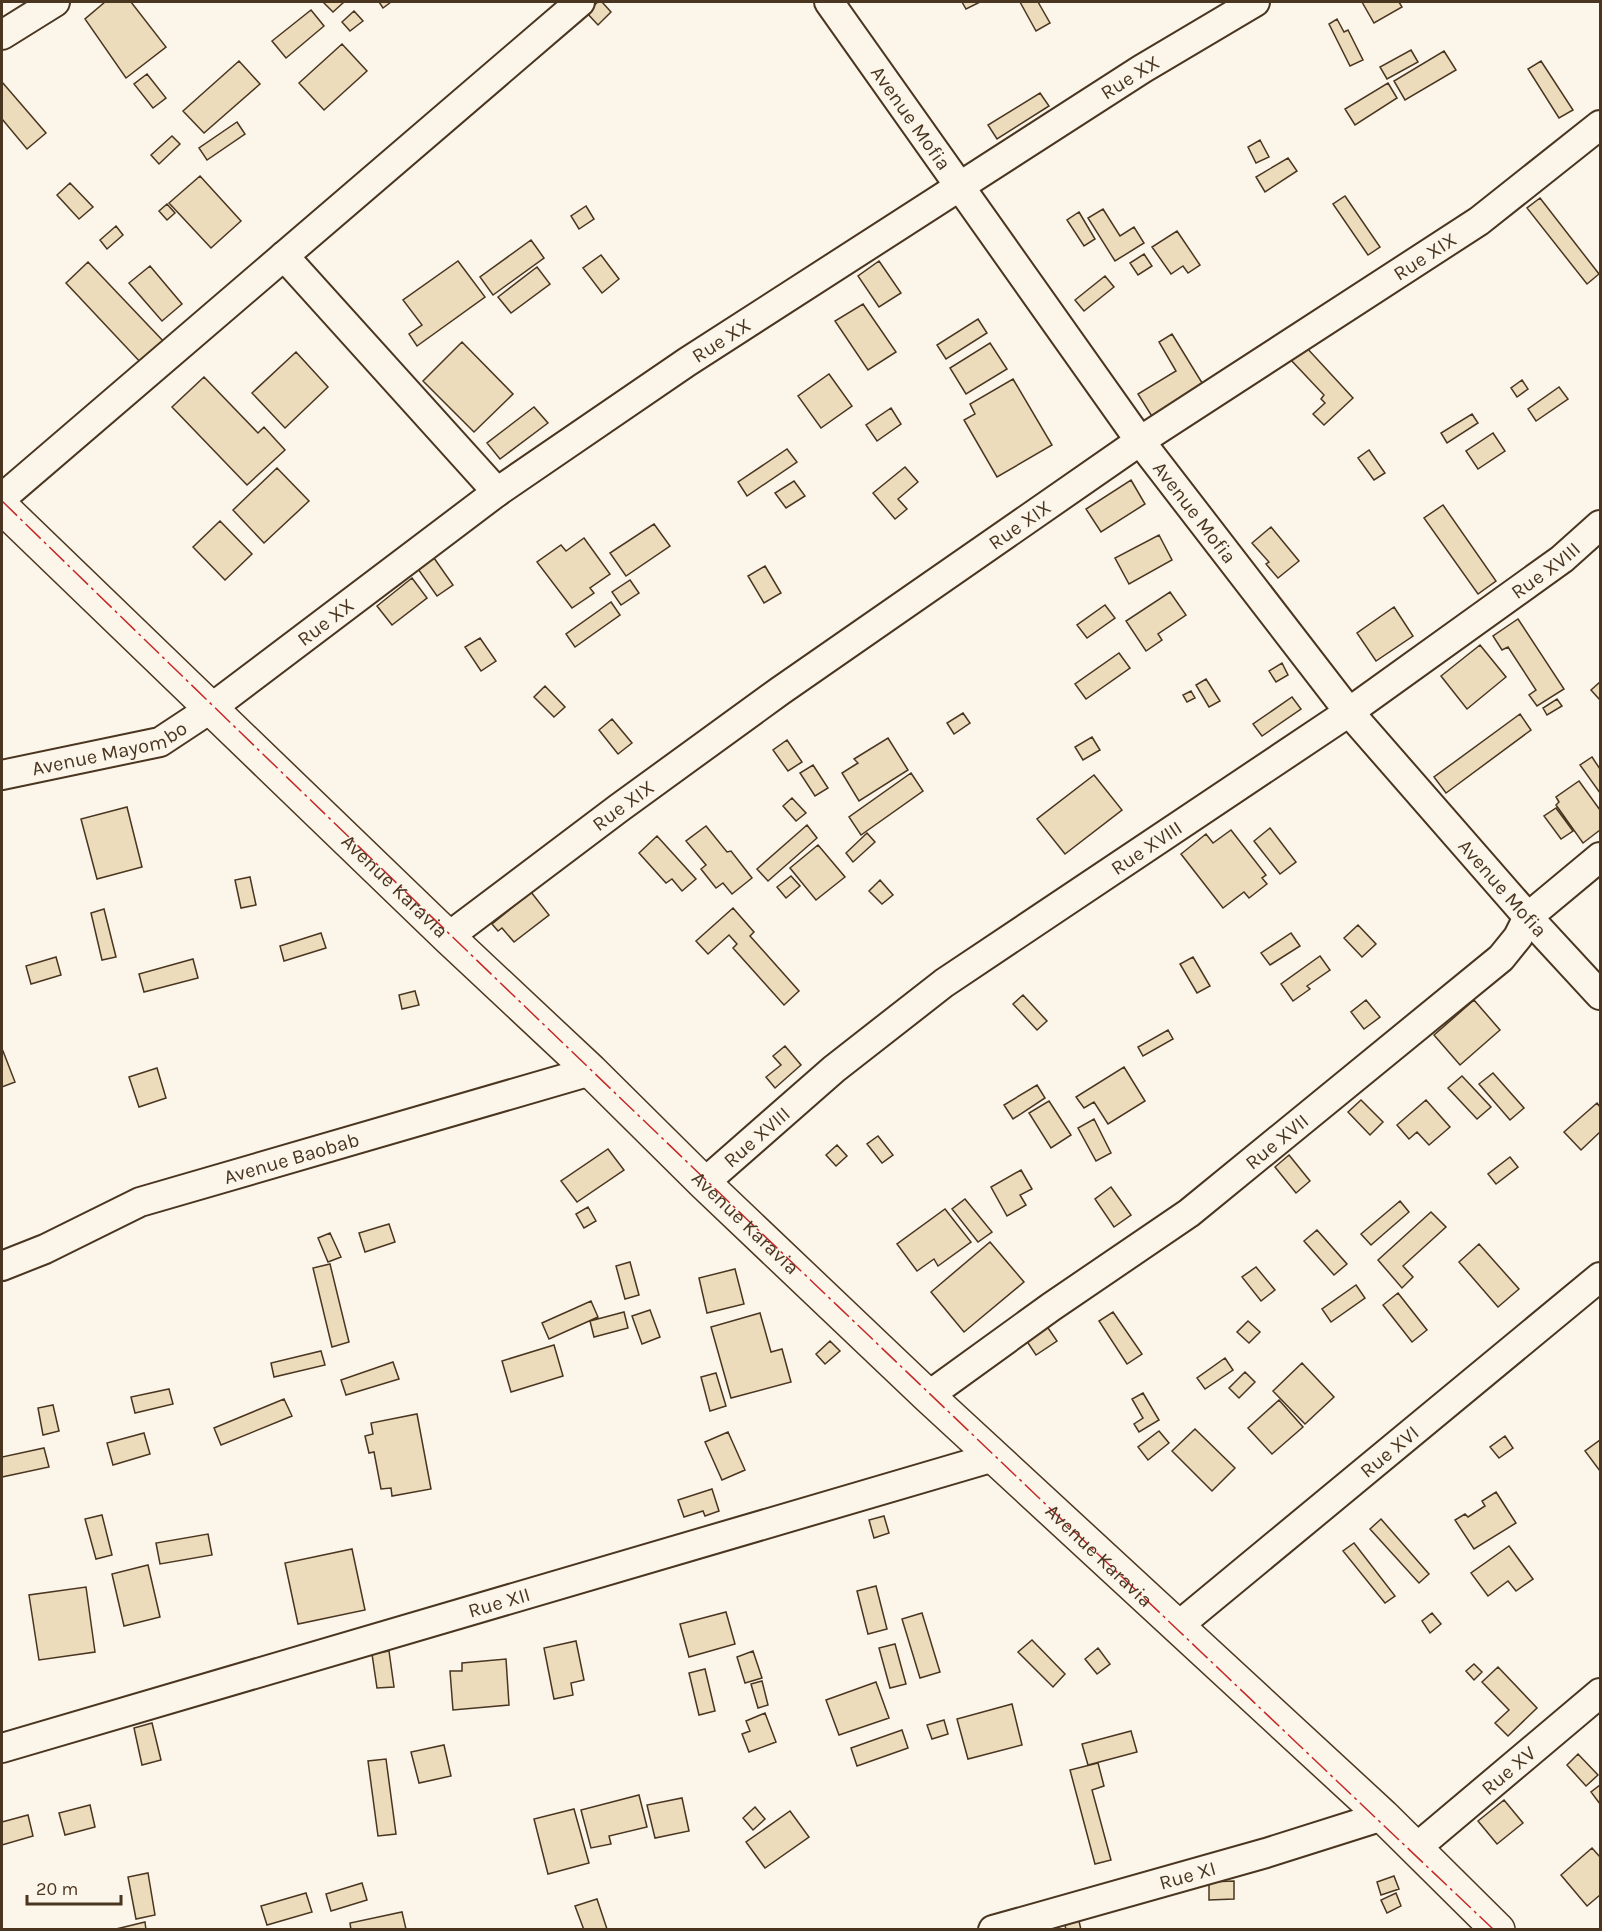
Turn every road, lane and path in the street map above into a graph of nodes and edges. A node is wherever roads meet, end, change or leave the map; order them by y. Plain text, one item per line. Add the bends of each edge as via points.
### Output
1 (55, 2) edge
2 (580, 2) edge
3 (829, 2) edge
4 (1255, 2) edge
5 (2, 35) edge
6 (1600, 125) edge
7 (959, 186) junction
8 (284, 256) junction
9 (1140, 441) junction
10 (497, 492) junction
11 (2, 498) edge
12 (2, 507) edge
13 (1600, 525) edge
14 (210, 708) junction
15 (1349, 712) junction
16 (2, 775) edge
17 (1600, 857) edge
18 (1528, 916) junction
19 (448, 937) junction
20 (1600, 994) edge
21 (591, 1071) junction
22 (704, 1183) junction
23 (2, 1266) edge
24 (1600, 1276) edge
25 (928, 1396) junction
26 (994, 1456) junction
27 (1178, 1626) junction
28 (1600, 1693) edge
29 (2, 1748) edge
30 (1383, 1816) junction
31 (1415, 1849) junction
32 (993, 1929) edge
33 (1498, 1929) edge

1 - 5 street
2 - 8 street
3 - 7 street, Avenue Mofia
4 - 7 street, Rue XX
6 - 9 street, Rue XIX via 1479,221
7 - 9 street, Avenue Mofia
7 - 10 street, Rue XX via 687,362
8 - 10 street
8 - 11 street
9 - 15 street, Avenue Mofia
9 - 19 street, Rue XIX via 780,691
10 - 14 street, Rue XX
12 - 14 street, Avenue Karavia
13 - 15 street, Rue XVIII via 1562,559
14 - 16 street, Avenue Mayombo via 160,742
14 - 19 street, Avenue Karavia
15 - 18 street, Avenue Mofia
15 - 22 street, Rue XVIII via 944,983 834,1069
17 - 18 street, Rue XVII
18 - 20 street, Avenue Mofia
18 - 25 street, Rue XVII via 1501,958 1189,1213
19 - 21 street, Avenue Karavia
21 - 22 street, Avenue Karavia
21 - 23 street, Avenue Baobab via 140,1202
22 - 25 street, Avenue Karavia
24 - 27 street, Rue XVI
25 - 26 street, Avenue Karavia
26 - 27 street, Avenue Karavia
26 - 29 street, Rue XII
27 - 30 street, Avenue Karavia
28 - 31 street, Rue XV
30 - 31 street, Avenue Karavia
30 - 32 street, Rue XI
31 - 33 street, Avenue Karavia

